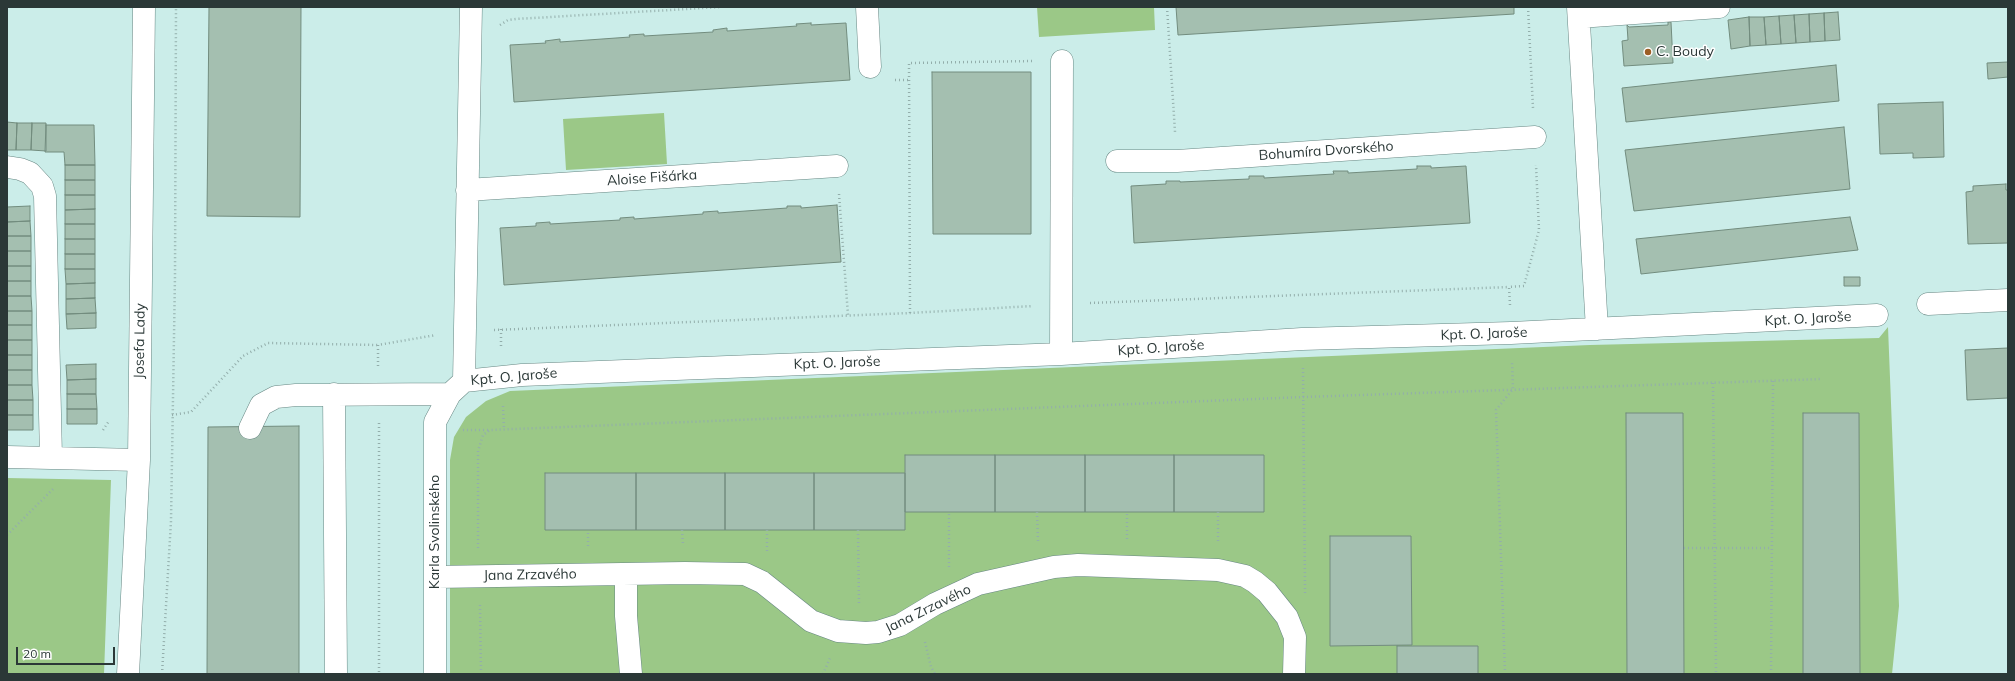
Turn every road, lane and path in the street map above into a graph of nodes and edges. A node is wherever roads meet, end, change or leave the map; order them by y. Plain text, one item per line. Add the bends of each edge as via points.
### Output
1 (144, 7) edge
2 (176, 7) edge
3 (470, 7) edge
4 (721, 7) edge
5 (867, 7) edge
6 (1167, 7) edge
7 (1719, 7) edge
8 (1579, 12) edge
9 (495, 28) dead end
10 (1062, 61) joint
11 (870, 67) dead end
12 (1535, 137) dead end
13 (1117, 162) dead end
14 (1177, 162) junction
15 (837, 166) joint
16 (7, 167) edge
17 (467, 190) junction
18 (2008, 300) edge
19 (1928, 304) dead end
20 (910, 313) dead end
21 (848, 315) dead end
22 (1877, 315) dead end
23 (1597, 329) junction
24 (1302, 339) junction
25 (378, 345) dead end
26 (1060, 354) junction
27 (1822, 379) dead end
28 (1773, 381) junction
29 (1713, 383) junction
30 (457, 388) junction
31 (334, 394) junction
32 (1304, 397) junction
33 (139, 415) junction
34 (173, 415) junction
35 (250, 428) dead end
36 (7, 457) edge
37 (51, 457) junction
38 (84, 458) junction
39 (139, 460) junction
40 (949, 512) dead end
41 (858, 530) dead end
42 (7, 535) edge
43 (1684, 548) dead end
44 (1715, 548) junction
45 (1772, 548) junction
46 (626, 574) junction
47 (478, 576) junction
48 (435, 577) junction
49 (949, 597) junction
50 (1288, 617) junction
51 (859, 634) junction
52 (128, 674) edge
53 (162, 674) edge
54 (336, 674) edge
55 (435, 674) edge
56 (481, 674) edge
57 (631, 674) edge
58 (1294, 674) edge
59 (1716, 674) edge
60 (1771, 674) edge

1 - 33 street, Josefa Lady
2 - 34 path
3 - 17 street
4 - 9 path via 516,19
5 - 11 street
6 - 14 path
7 - 8 street
8 - 23 street
10 - 20 path via 909,63
10 - 26 street
12 - 14 street, Bohumíra Dvorského
13 - 14 street, Bohumíra Dvorského
15 - 17 street, Aloise Fišárka
15 - 21 path
16 - 37 street via 30,173 42,186 45,196
17 - 30 street
18 - 19 street
22 - 23 street, Kpt. O. Jaroše
23 - 24 street, Kpt. O. Jaroše
24 - 26 street, Kpt. O. Jaroše
24 - 32 path
25 - 34 path via 268,343 243,356 192,412
26 - 30 street, Kpt. O. Jaroše via 522,375
27 - 28 path
28 - 29 path
28 - 45 path
29 - 32 path
29 - 44 path
30 - 31 street, Kpt. O. Jaroše
30 - 48 street, Karla Svolinského via 435,422
31 - 35 street, Kpt. O. Jaroše via 287,396 268,400 256,412
31 - 54 street
32 - 47 path via 490,430 483,435 478,451
32 - 50 path via 1306,594
33 - 34 path
33 - 38 path via 113,415
33 - 39 street, Josefa Lady
34 - 53 path via 171,521
36 - 37 street
37 - 38 street
38 - 39 street
38 - 42 path
39 - 52 street, Josefa Lady
40 - 49 path
41 - 51 path
43 - 44 path
44 - 45 path
44 - 59 path
45 - 60 path
46 - 47 street, Jana Zrzavého
46 - 51 street, Jana Zrzavého via 745,574 762,582 811,621 838,631
46 - 57 street via 626,616
47 - 48 street, Jana Zrzavého
47 - 56 path
48 - 55 street, Karla Svolinského
49 - 50 street, Jana Zrzavého via 978,584 1054,567 1078,565 1218,570 1245,576 1255,582
49 - 51 street, Jana Zrzavého via 900,625 878,632
50 - 58 street, Jana Zrzavého via 1295,637

